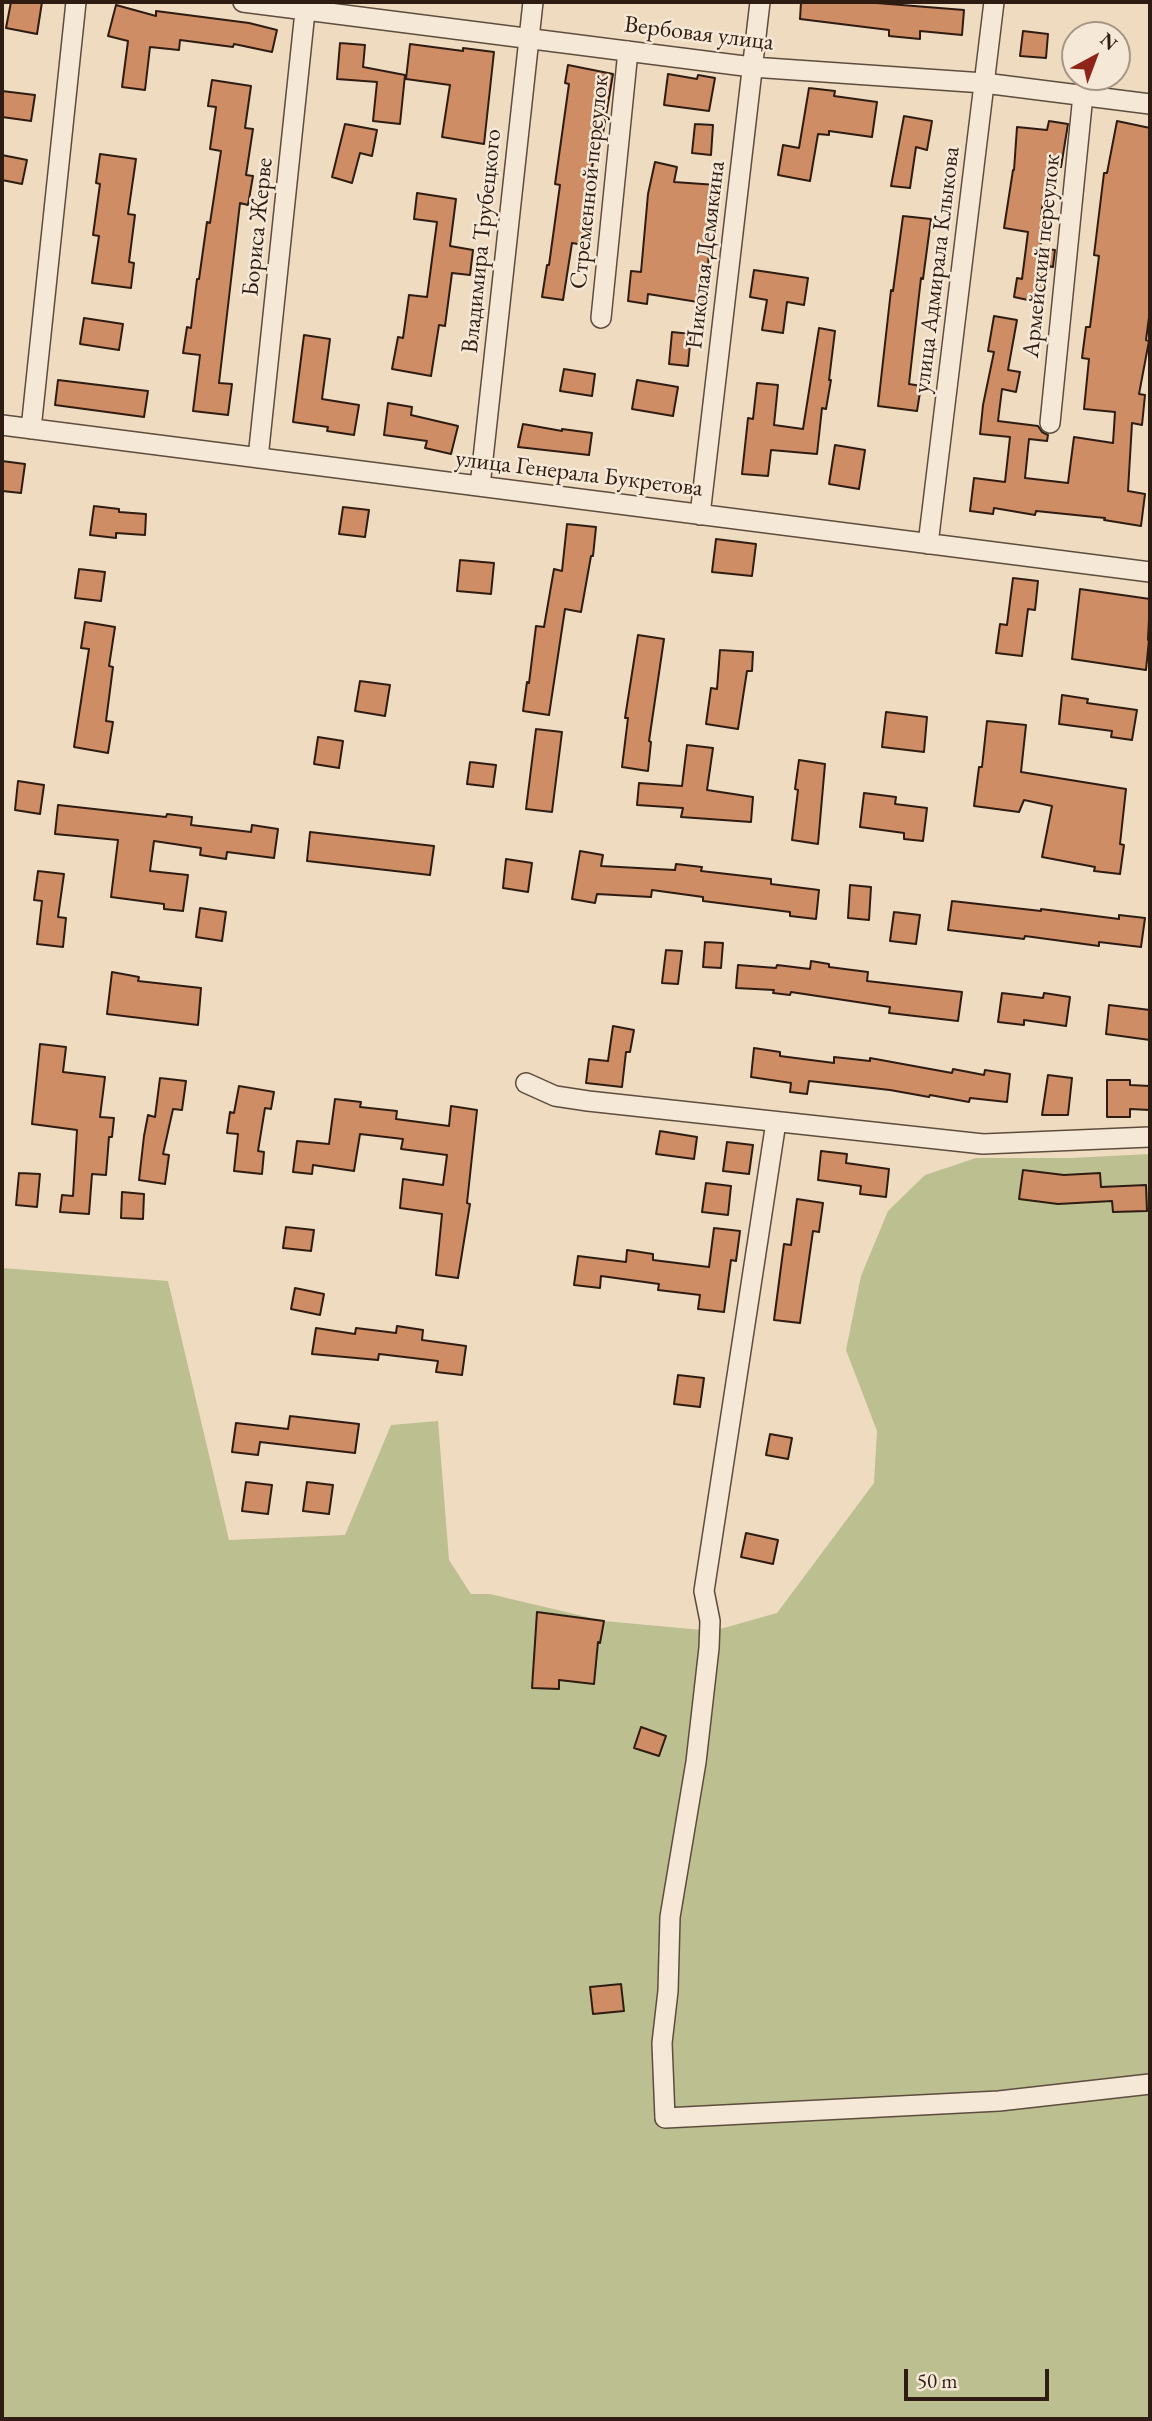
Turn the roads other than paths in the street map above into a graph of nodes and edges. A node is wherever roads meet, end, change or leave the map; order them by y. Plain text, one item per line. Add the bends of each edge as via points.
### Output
1 (76, 2) edge
2 (243, 2) edge
3 (533, 2) edge
4 (760, 2) edge
5 (994, 2) edge
6 (305, 6) edge
7 (529, 38) junction
8 (628, 51) junction
9 (752, 67) junction
10 (984, 83) junction
11 (1083, 95) junction
12 (1150, 104) edge
13 (601, 318) dead end
14 (1050, 423) dead end
15 (2, 425) edge
16 (31, 429) junction
17 (258, 458) junction
18 (480, 486) junction
19 (700, 515) junction
20 (928, 544) junction
21 (1150, 572) edge
22 (526, 1083) dead end
23 (776, 1122) junction
24 (1150, 1138) edge
25 (1150, 2084) edge

1 - 16 street
2 - 6 street, Вербовая улица
3 - 7 street, Владимира Трубецкого
4 - 9 street, Николая Демякина
5 - 10 street, улица Адмирала Клыкова
6 - 7 street, Вербовая улица
6 - 17 street, Бориса Жерве
7 - 8 street, Вербовая улица
7 - 18 street, Владимира Трубецкого
8 - 9 street, Вербовая улица
8 - 13 street, Стременной переулок
9 - 10 street, Вербовая улица
9 - 19 street, Николая Демякина
10 - 11 street, Вербовая улица
10 - 20 street, улица Адмирала Клыкова
11 - 12 street, Вербовая улица
11 - 14 street, Армейский переулок
15 - 16 street, улица Генерала Букретова
16 - 17 street, улица Генерала Букретова
17 - 18 street, улица Генерала Букретова
18 - 19 street, улица Генерала Букретова
19 - 20 street, улица Генерала Букретова
20 - 21 street, улица Генерала Букретова
22 - 23 street via 566,1098
23 - 24 street via 983,1144
23 - 25 street via 704,1591 709,1648 670,1917 662,2043 664,2118 999,2101

